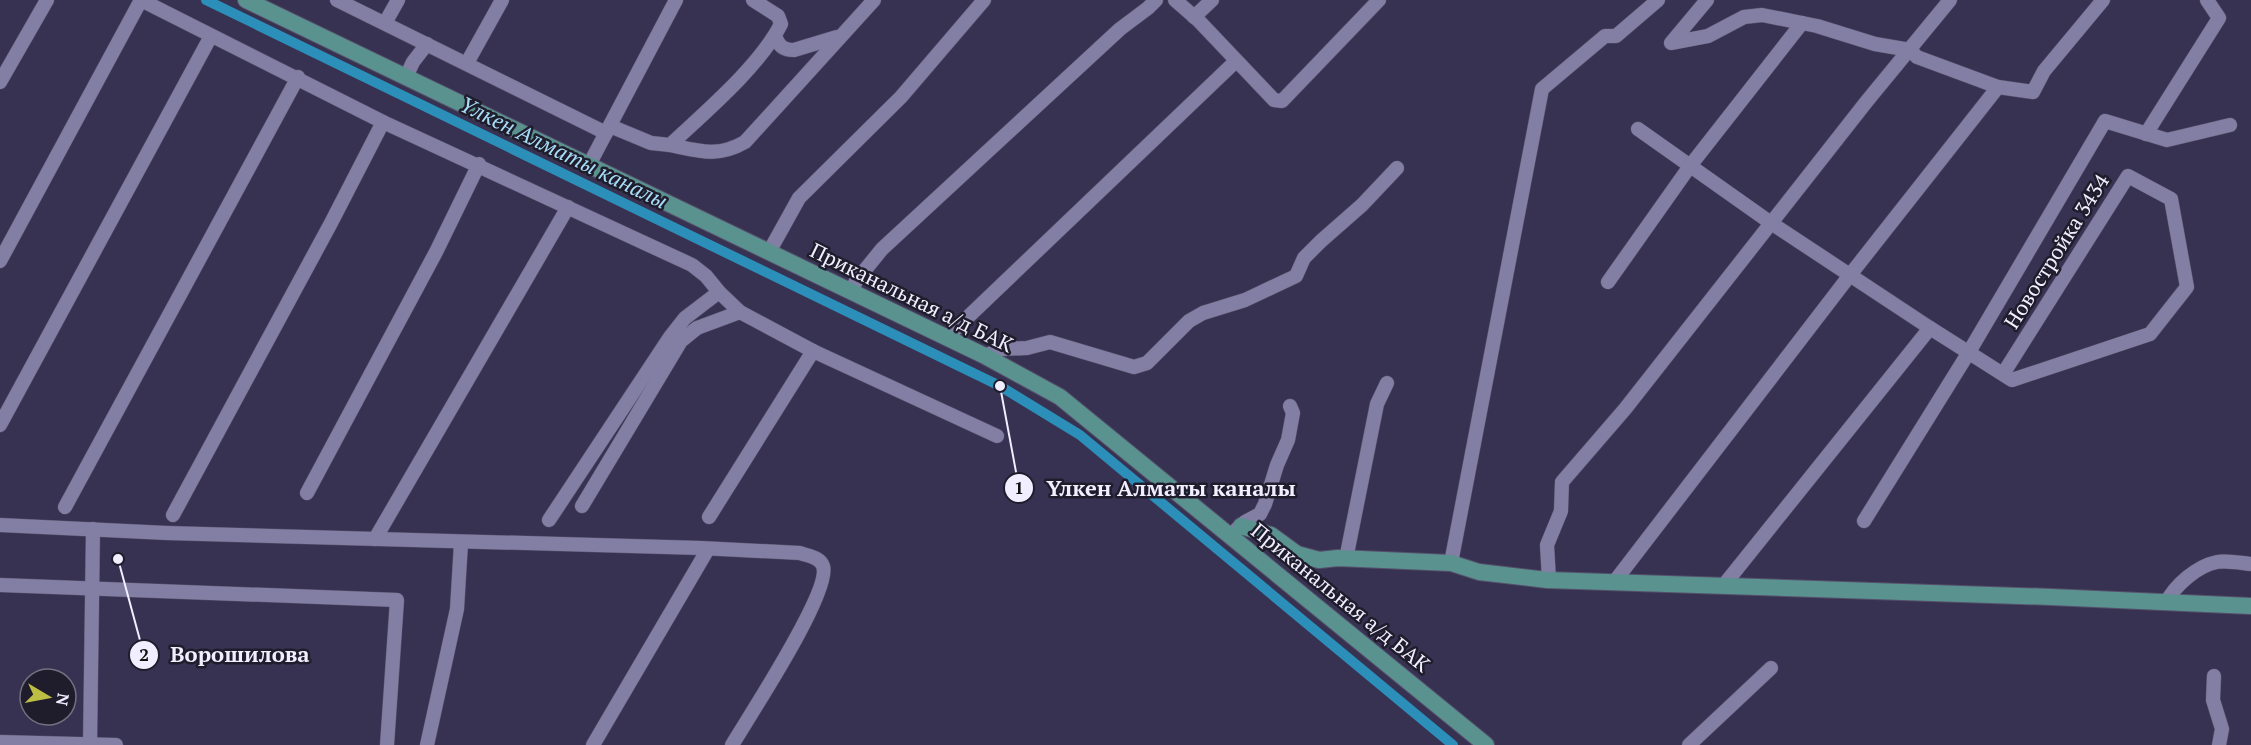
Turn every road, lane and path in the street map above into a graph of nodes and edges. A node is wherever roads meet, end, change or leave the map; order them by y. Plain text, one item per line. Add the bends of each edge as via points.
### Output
1 (47, 0) edge
2 (141, 0) edge
3 (246, 0) edge
4 (337, 0) edge
5 (398, 0) edge
6 (502, 0) edge
7 (676, 0) edge
8 (753, 0) edge
9 (874, 0) edge
10 (984, 0) edge
11 (1156, 0) edge
12 (1175, 0) edge
13 (1212, 0) edge
14 (1379, 0) edge
15 (1658, 0) edge
16 (1707, 0) edge
17 (1950, 0) edge
18 (2103, 0) edge
19 (2207, 0) edge
20 (1194, 17) junction
21 (384, 23) junction
22 (1802, 23) junction
23 (212, 36) junction
24 (775, 36) junction
25 (839, 36) junction
26 (427, 44) junction
27 (1910, 50) junction
28 (1236, 61) junction
29 (467, 63) junction
30 (298, 77) junction
31 (406, 77) junction
32 (0, 82) edge
33 (1998, 87) junction
34 (383, 122) junction
35 (2230, 125) dead end
36 (608, 129) junction
37 (1638, 129) dead end
38 (2146, 134) junction
39 (669, 145) junction
40 (479, 164) junction
41 (589, 165) junction
42 (1690, 166) junction
43 (1397, 168) dead end
44 (568, 207) junction
45 (1771, 223) junction
46 (769, 252) junction
47 (0, 261) edge
48 (1850, 275) junction
49 (1608, 282) dead end
50 (718, 292) junction
51 (851, 292) junction
52 (740, 312) junction
53 (1930, 328) junction
54 (946, 338) junction
55 (813, 351) junction
56 (1969, 352) junction
57 (985, 356) junction
58 (2003, 374) junction
59 (1387, 383) dead end
60 (1290, 406) dead end
61 (0, 425) edge
62 (997, 436) dead end
63 (307, 493) dead end
64 (582, 506) dead end
65 (65, 507) dead end
66 (173, 515) dead end
67 (709, 517) dead end
68 (549, 520) dead end
69 (1864, 521) dead end
70 (0, 525) edge
71 (93, 529) junction
72 (1235, 531) junction
73 (375, 539) junction
74 (461, 543) junction
75 (708, 549) junction
76 (1346, 559) junction
77 (1451, 563) junction
78 (2251, 564) edge
79 (1549, 580) junction
80 (1615, 581) junction
81 (0, 585) edge
82 (1724, 585) junction
83 (92, 589) junction
84 (2166, 603) junction
85 (2251, 606) edge
86 (1771, 668) dead end
87 (2214, 676) dead end
88 (0, 742) edge
89 (90, 744) edge
90 (116, 745) edge
91 (387, 745) edge
92 (427, 745) edge
93 (593, 745) edge
94 (732, 745) edge
95 (1486, 745) edge
96 (1689, 745) edge
97 (2219, 745) edge

1 - 32 street
2 - 23 street
2 - 47 street
3 - 31 main road, Приканальная а/д БАК
4 - 21 street
5 - 21 street
6 - 29 street
7 - 36 street
8 - 24 street via 778,16 781,24
9 - 25 street
10 - 46 street via 901,96 799,198
11 - 51 street via 882,249
12 - 20 street
13 - 20 street
14 - 28 street via 1282,100 1274,100
15 - 77 street via 1616,36 1605,36 1542,90
16 - 22 street via 1671,43 1708,36 1744,17 1762,15
17 - 27 street
18 - 33 street via 2044,71 2033,92
19 - 38 street via 2219,18
20 - 28 street
21 - 26 street
22 - 27 street
22 - 42 street
23 - 30 street
23 - 61 street
24 - 25 street via 781,46 794,50
24 - 39 street via 739,79
25 - 39 street via 745,142 730,151 710,153
26 - 29 street
26 - 31 street
27 - 33 street via 1917,57
27 - 45 street
28 - 54 street
29 - 36 street
30 - 34 street
30 - 65 street
31 - 41 main road, Приканальная а/д БАК
33 - 48 street
34 - 40 street
34 - 66 street
35 - 38 street via 2167,140
36 - 39 street
36 - 41 street
37 - 42 street
38 - 56 street via 2105,121
40 - 44 street
40 - 63 street
41 - 46 main road, Приканальная а/д БАК
42 - 45 street
42 - 49 street
43 - 57 street via 1304,258 1296,276 1189,321 1148,363 1134,367 1050,342 1001,349
44 - 50 street via 692,265
44 - 73 street
45 - 48 street
45 - 79 street via 1625,409 1562,482 1561,511 1547,545
46 - 51 main road, Приканальная а/д БАК
48 - 53 street
48 - 80 street
50 - 52 street
50 - 68 street via 670,337
51 - 54 main road, Приканальная а/д БАК
52 - 55 street
52 - 64 street via 697,328 681,341
53 - 56 street
53 - 82 street
54 - 57 main road, Приканальная а/д БАК
55 - 62 street
55 - 67 street
56 - 58 street
56 - 69 street
57 - 72 main road, Приканальная а/д БАК via 1060,397
58 - 58 street, Новостройка 3434 via 2012,381 2150,334 2187,287 2171,199 2128,176
59 - 76 street via 1377,404
60 - 72 street via 1293,413 1288,440 1265,504 1260,514
70 - 71 street
71 - 73 street
71 - 83 street
72 - 76 main road via 1271,536 1297,554 1319,560
72 - 95 main road, Приканальная а/д БАК
73 - 74 street
74 - 75 street
74 - 92 street via 458,609
75 - 93 street
75 - 94 street via 800,553 815,557 824,569 800,632
76 - 77 main road
77 - 79 main road via 1479,572
78 - 84 street via 2217,562 2187,577
79 - 80 main road
80 - 82 main road
81 - 83 street
82 - 84 main road
83 - 89 street
83 - 91 street via 397,600
84 - 85 main road
86 - 96 street
87 - 97 street via 2213,700 2222,729
88 - 89 street
89 - 90 street

